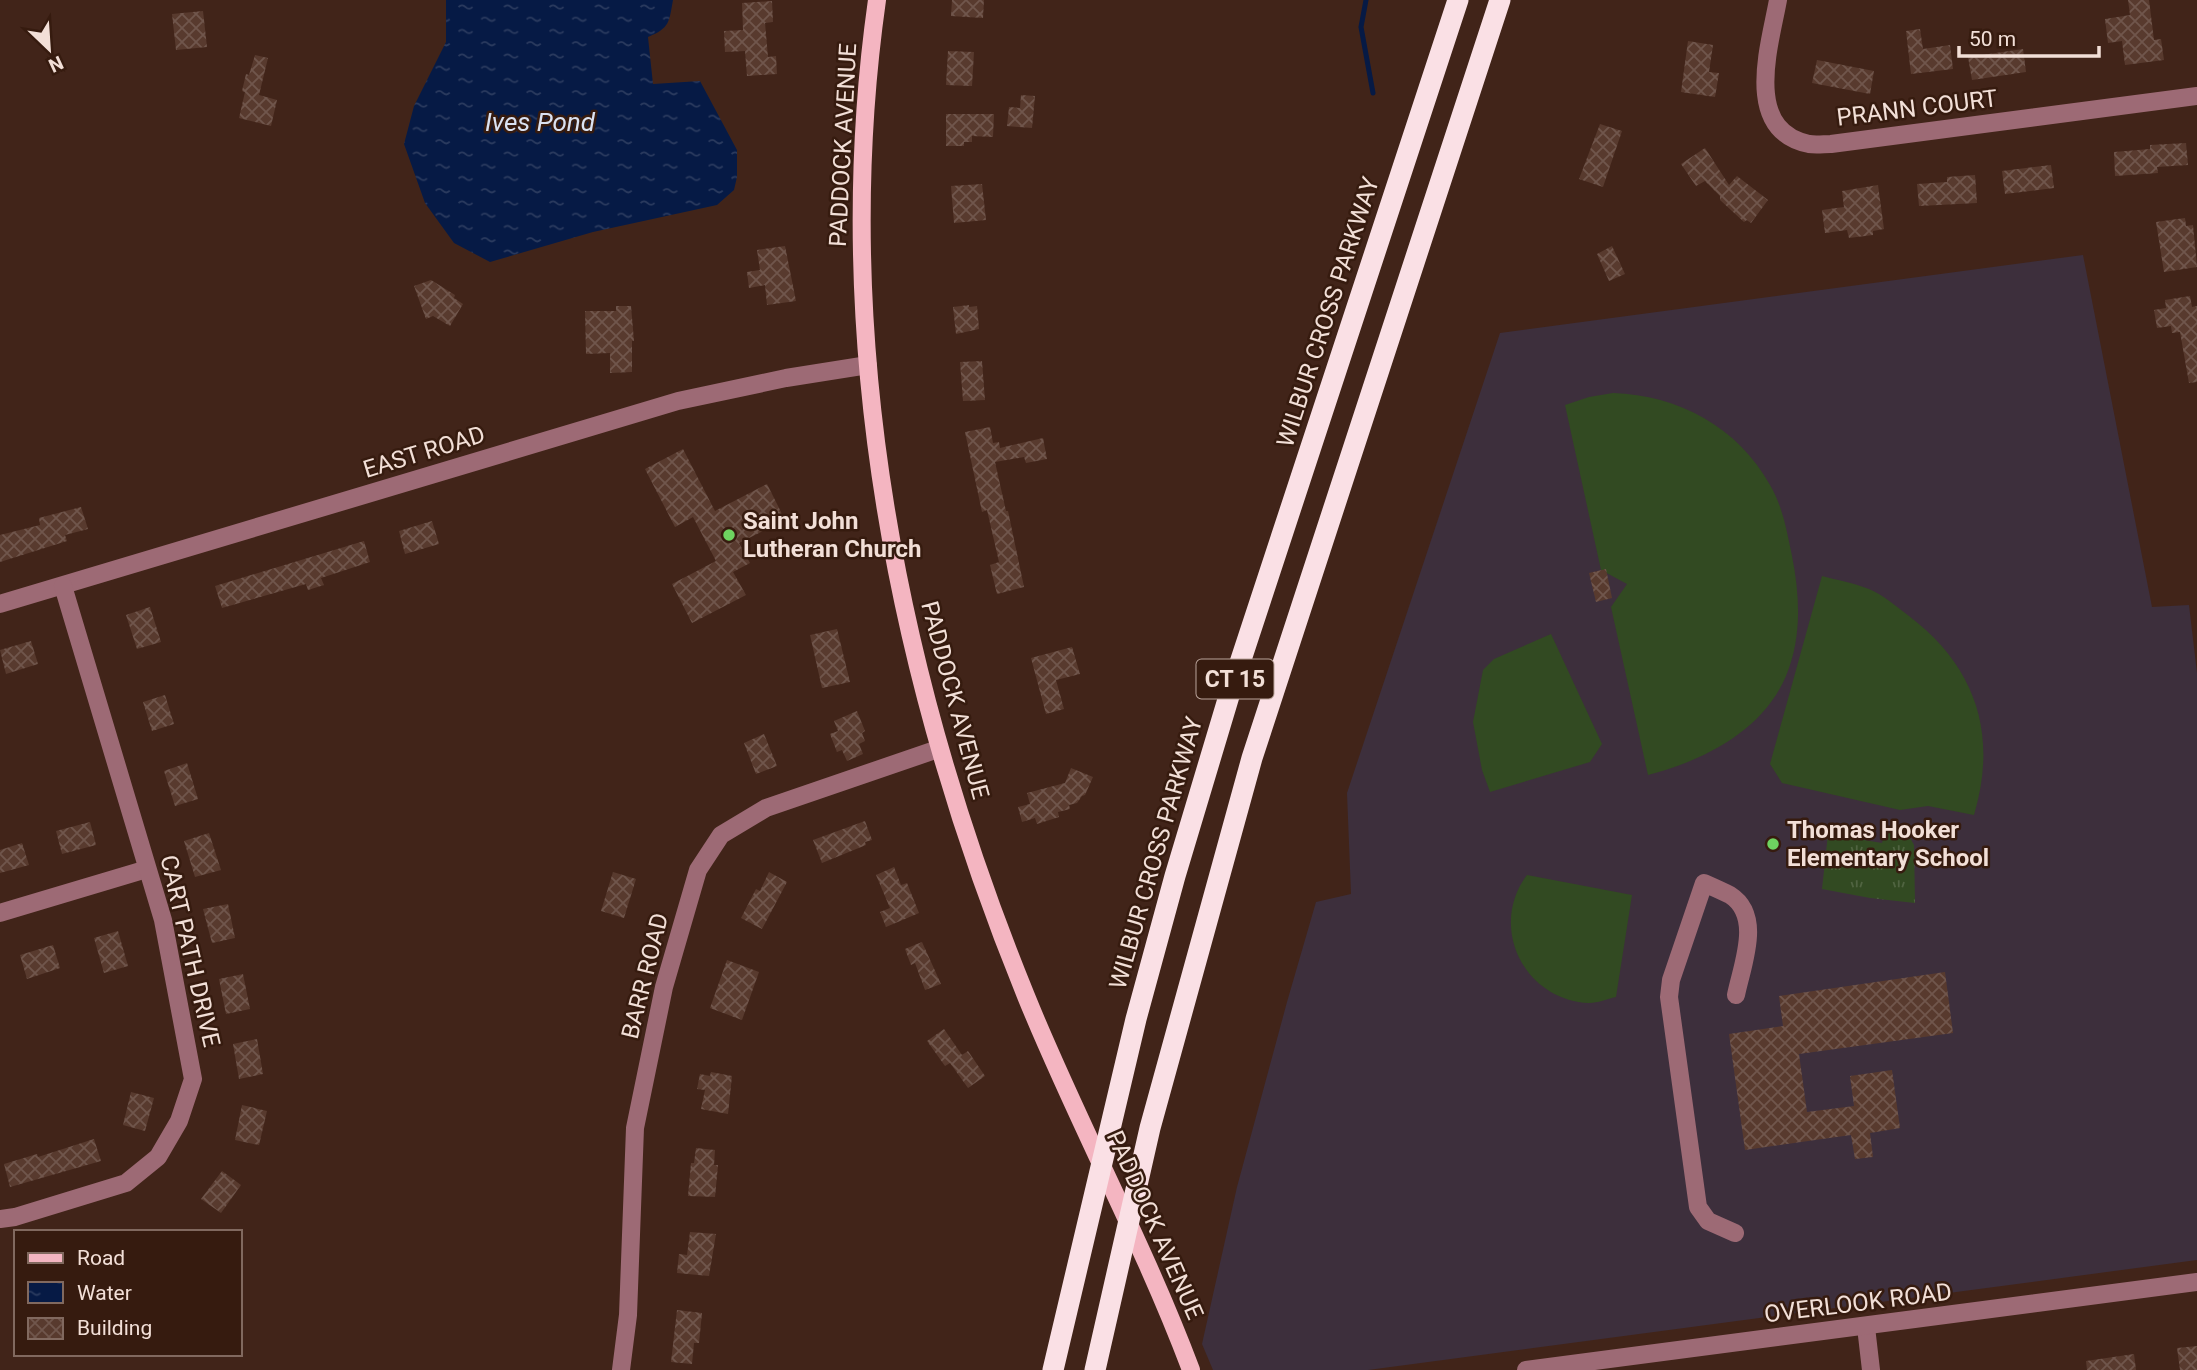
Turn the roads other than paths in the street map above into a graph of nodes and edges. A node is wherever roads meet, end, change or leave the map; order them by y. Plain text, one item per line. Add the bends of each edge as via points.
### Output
1 (877, 0) edge
2 (1458, 0) edge
3 (1500, 0) edge
4 (1778, 0) edge
5 (2197, 96) edge
6 (867, 365) junction
7 (63, 586) junction
8 (0, 604) edge
9 (939, 749) junction
10 (147, 869) junction
11 (0, 913) edge
12 (1736, 995) dead end
13 (0, 1219) edge
14 (1735, 1233) dead end
15 (2197, 1282) edge
16 (1866, 1327) junction
17 (621, 1370) edge
18 (1053, 1370) edge
19 (1096, 1370) edge
20 (1191, 1370) edge
21 (1526, 1370) edge
22 (1871, 1370) edge

1 - 6 main road, PADDOCK AVENUE via 862,192
2 - 18 highway, WILBUR CROSS PARKWAY / CT 15 via 1201,789 1136,1019
3 - 19 highway, CT 15 via 1248,769 1150,1128
4 - 5 street, PRANN COURT via 1766,104 1787,135 1808,144
6 - 7 street, EAST ROAD via 678,401
6 - 9 main road, PADDOCK AVENUE via 897,565
7 - 8 street, EAST ROAD
7 - 10 street, CART PATH DRIVE
9 - 17 street, BARR ROAD via 766,808 721,835 698,870 664,987 635,1128 628,1315
9 - 20 main road, PADDOCK AVENUE via 966,836 1040,1031
10 - 11 street
10 - 13 street, CART PATH DRIVE via 163,920 193,1079 179,1121 158,1157 126,1183
12 - 14 street via 1749,931 1747,919 1732,896 1704,883 1669,997 1698,1207 1708,1221
15 - 16 street, OVERLOOK ROAD
16 - 21 street, OVERLOOK ROAD
16 - 22 street

